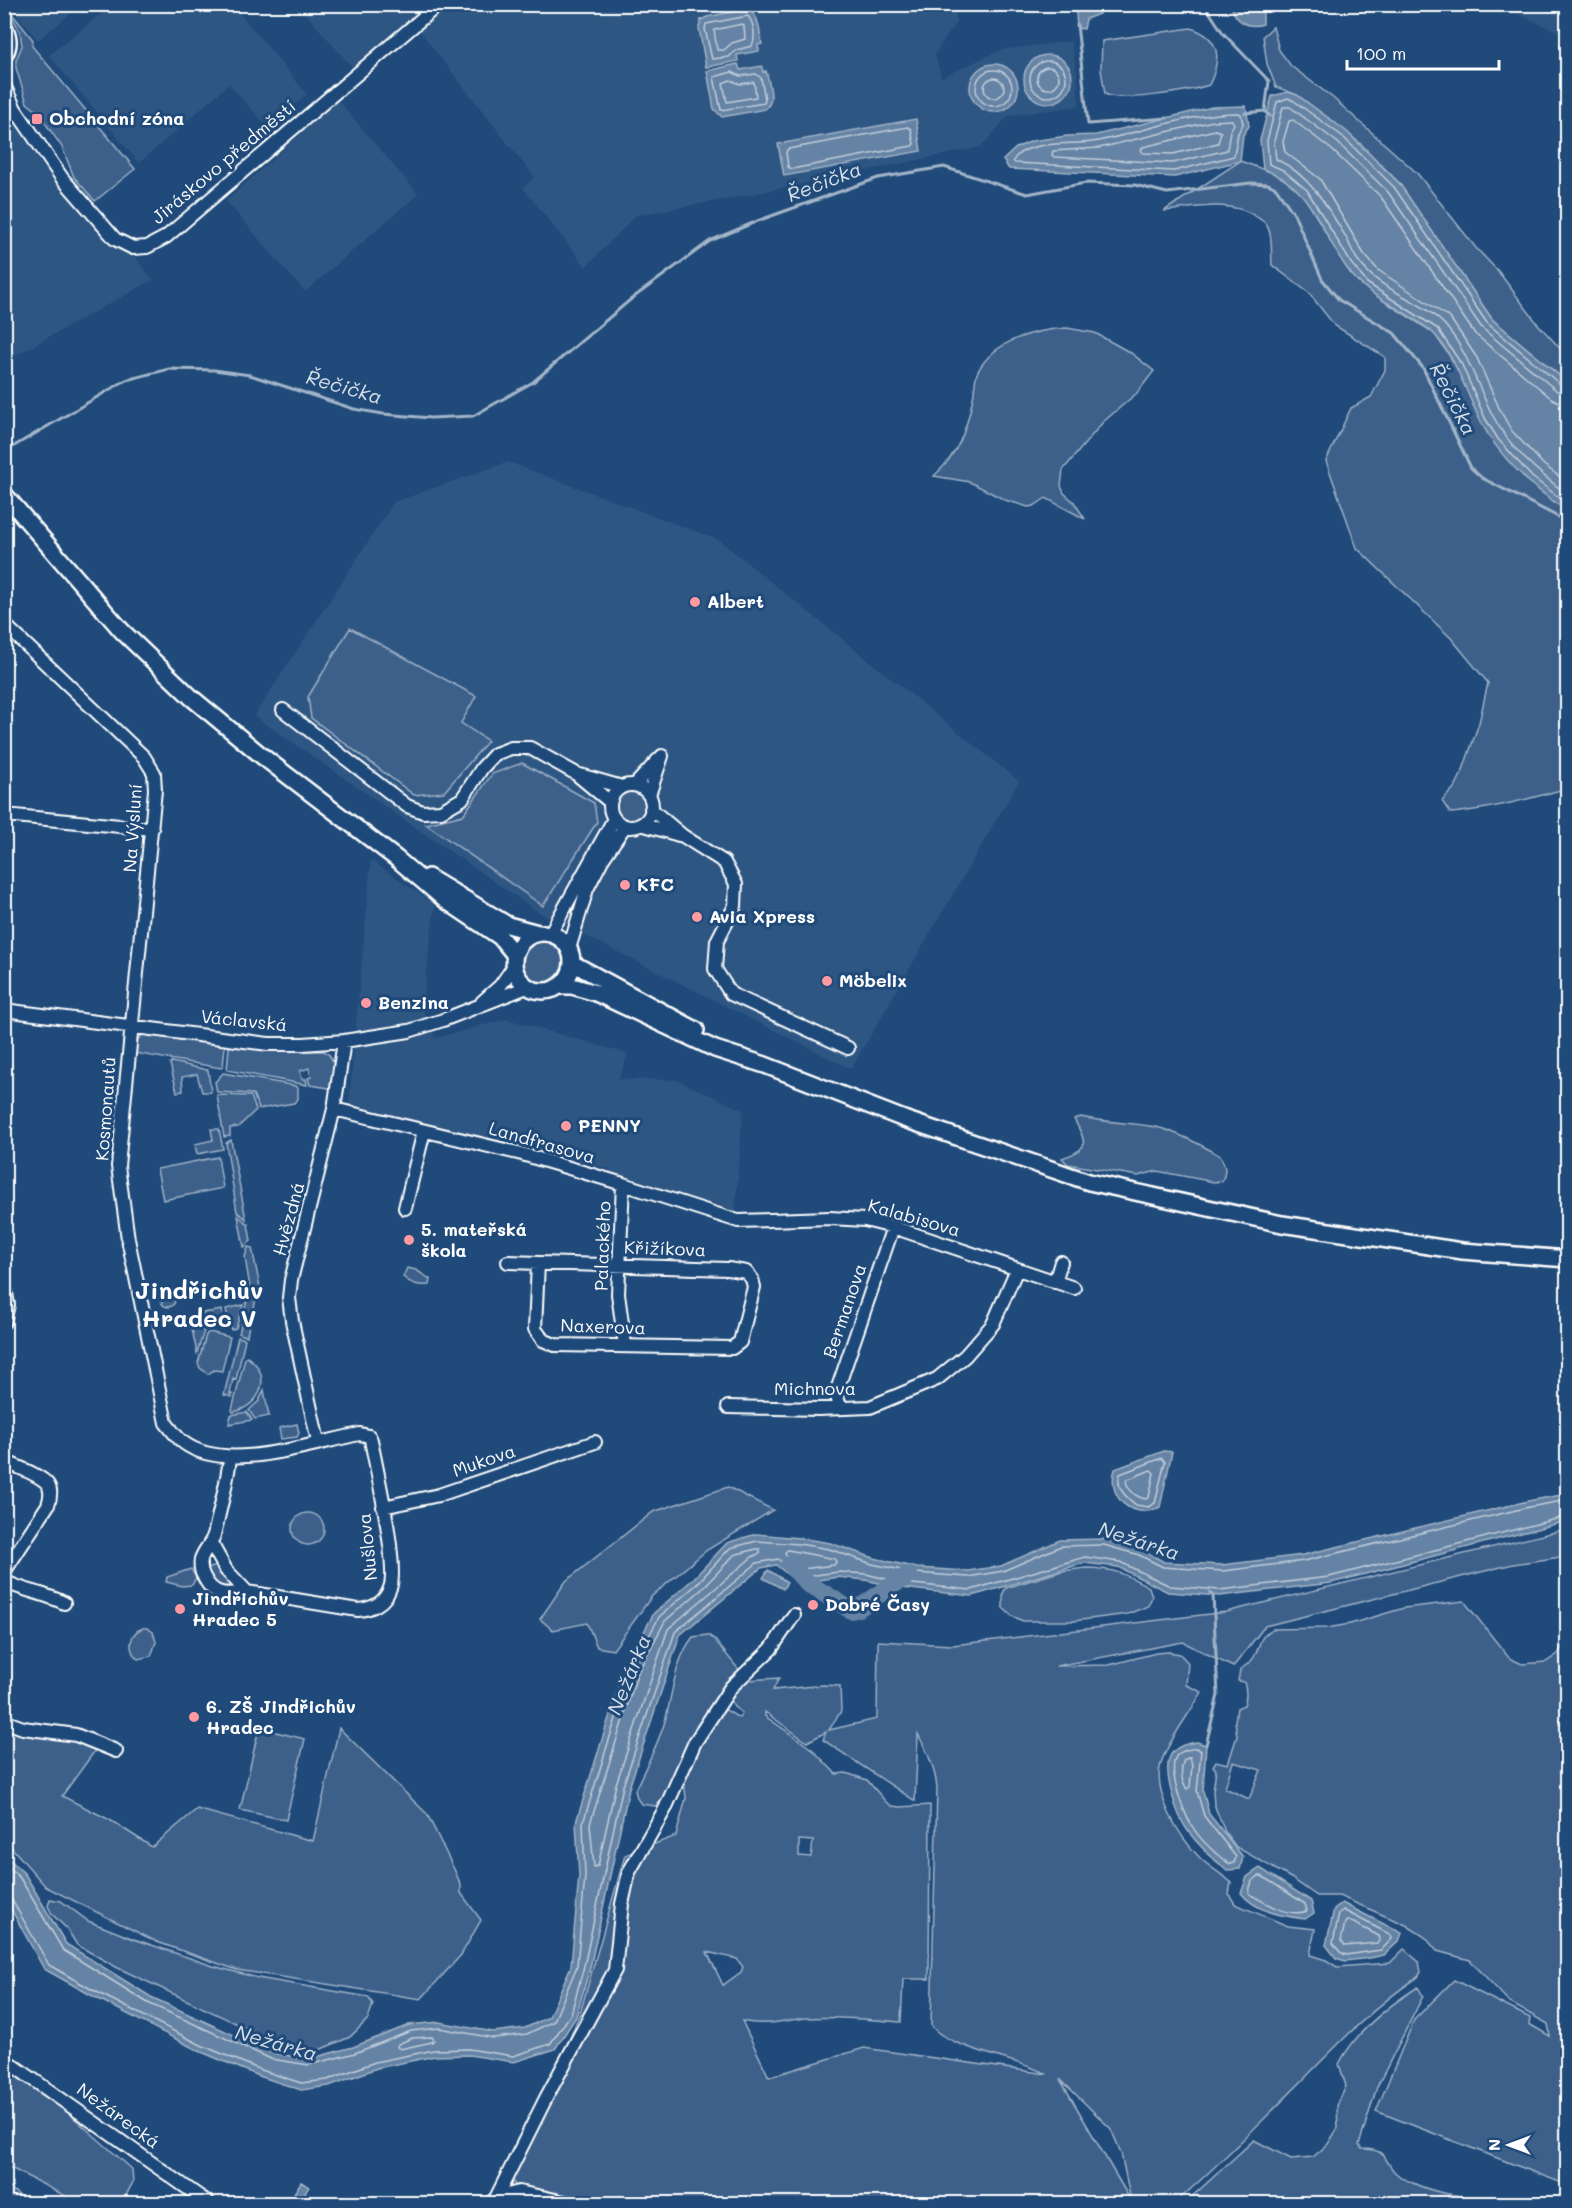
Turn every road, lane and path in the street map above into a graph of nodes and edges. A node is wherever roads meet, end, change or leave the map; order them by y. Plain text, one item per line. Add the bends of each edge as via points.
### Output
1 (439, 4) edge
2 (4, 27) edge
3 (4, 55) edge
4 (4, 85) edge
5 (4, 494) edge
6 (4, 624) edge
7 (283, 711) dead end
8 (575, 773) junction
9 (628, 786) junction
10 (649, 795) junction
11 (610, 802) junction
12 (651, 809) junction
13 (4, 815) edge
14 (619, 823) junction
15 (641, 824) junction
16 (152, 829) junction
17 (683, 837) junction
18 (397, 859) junction
19 (544, 934) junction
20 (571, 956) junction
21 (514, 960) junction
22 (560, 986) junction
23 (527, 987) junction
24 (477, 1006) junction
25 (4, 1010) edge
26 (131, 1025) junction
27 (344, 1041) junction
28 (848, 1048) dead end
29 (765, 1065) junction
30 (334, 1109) junction
31 (424, 1131) junction
32 (623, 1184) junction
33 (405, 1208) dead end
34 (738, 1221) joint
35 (893, 1227) junction
36 (1568, 1259) edge
37 (508, 1262) dead end
38 (1061, 1262) dead end
39 (538, 1263) junction
40 (620, 1266) junction
41 (1017, 1269) junction
42 (4, 1282) edge
43 (1055, 1282) junction
44 (1074, 1288) dead end
45 (4, 1322) edge
46 (740, 1342) joint
47 (625, 1345) junction
48 (728, 1407) dead end
49 (840, 1407) junction
50 (318, 1442) junction
51 (595, 1442) dead end
52 (230, 1458) junction
53 (4, 1461) edge
54 (382, 1507) junction
55 (212, 1543) junction
56 (4, 1572) edge
57 (4, 1581) edge
58 (247, 1592) junction
59 (64, 1603) dead end
60 (794, 1615) dead end
61 (4, 1721) edge
62 (116, 1751) dead end
63 (4, 2059) edge
64 (493, 2201) edge
65 (210, 2204) edge
66 (574, 2204) edge

1 - 4 street, Jiráskovo předměstí via 166,237 147,247 133,248 115,239 62,178 15,109
2 - 3 main road via 9,45
5 - 18 main road via 122,631 192,698
6 - 16 street, Na Výsluní via 147,761 155,780
7 - 8 street via 406,806 423,812 441,811 462,799 495,754 511,748 530,748
8 - 9 street
8 - 11 street
9 - 10 street via 643,789
9 - 10 street via 662,756
9 - 11 street via 616,790
10 - 12 street
11 - 14 street
12 - 15 street
12 - 17 street
13 - 16 street
14 - 15 street
14 - 19 street
14 - 20 street via 586,889
15 - 17 street
16 - 26 street, Na Výsluní
17 - 28 street via 724,862 736,884 735,906 717,941 715,969 731,994
18 - 19 main road via 508,926
18 - 21 main road via 445,900 500,937
19 - 20 main road via 561,939
19 - 21 main road via 522,942
20 - 22 main road via 568,976
20 - 29 main road via 622,991
21 - 23 main road via 517,975
21 - 24 street, Václavská via 500,986
22 - 23 main road via 543,991
22 - 29 main road via 596,993 715,1049
23 - 24 street, Václavská
24 - 27 street, Václavská via 409,1030
25 - 26 street, Václavská
26 - 27 street, Václavská via 268,1044
26 - 52 street, Kosmonautů via 118,1166 152,1364 166,1423 194,1449
27 - 30 street, Hvězdná
29 - 36 main road via 904,1119 1089,1182 1282,1224 1462,1251
30 - 31 street, Landfrasova
30 - 50 street, Hvězdná via 289,1298
31 - 32 street, Landfrasova
31 - 33 street
32 - 34 street, Landfrasova
32 - 40 street, Palackého
34 - 35 street, Kalabisova via 830,1218
35 - 41 street, Kalabisova
35 - 49 street, Bermanova via 836,1393
37 - 39 street, Křižíkova
38 - 43 street
39 - 40 street, Křižíkova
39 - 47 street, Naxerova via 535,1329 543,1340 555,1345
40 - 46 street, Křižíkova via 747,1272 754,1287
40 - 47 street, Palackého via 618,1294
41 - 43 street, Kalabisova
41 - 49 street, Michnova via 993,1324 965,1356 937,1379 870,1407
42 - 45 street via 8,1305
43 - 44 street, Kalabisova
46 - 47 street, Naxerova via 727,1349
48 - 49 street, Michnova
50 - 52 street, Kosmonautů
50 - 54 street, Nušlova via 360,1434 369,1436
51 - 54 street, Mukova via 439,1495
52 - 55 street
53 - 56 street via 42,1479 51,1496
54 - 58 street, Nušlova via 393,1579 378,1605 358,1610
55 - 58 street via 226,1570
55 - 58 street, Nušlova via 201,1559 207,1584 221,1594
57 - 59 street
60 - 64 street via 771,1649 731,1687 695,1742 665,1809 629,1872 615,1970
61 - 62 street via 23,1728 76,1735
63 - 65 street, Nežárecká
64 - 66 street via 519,2192

